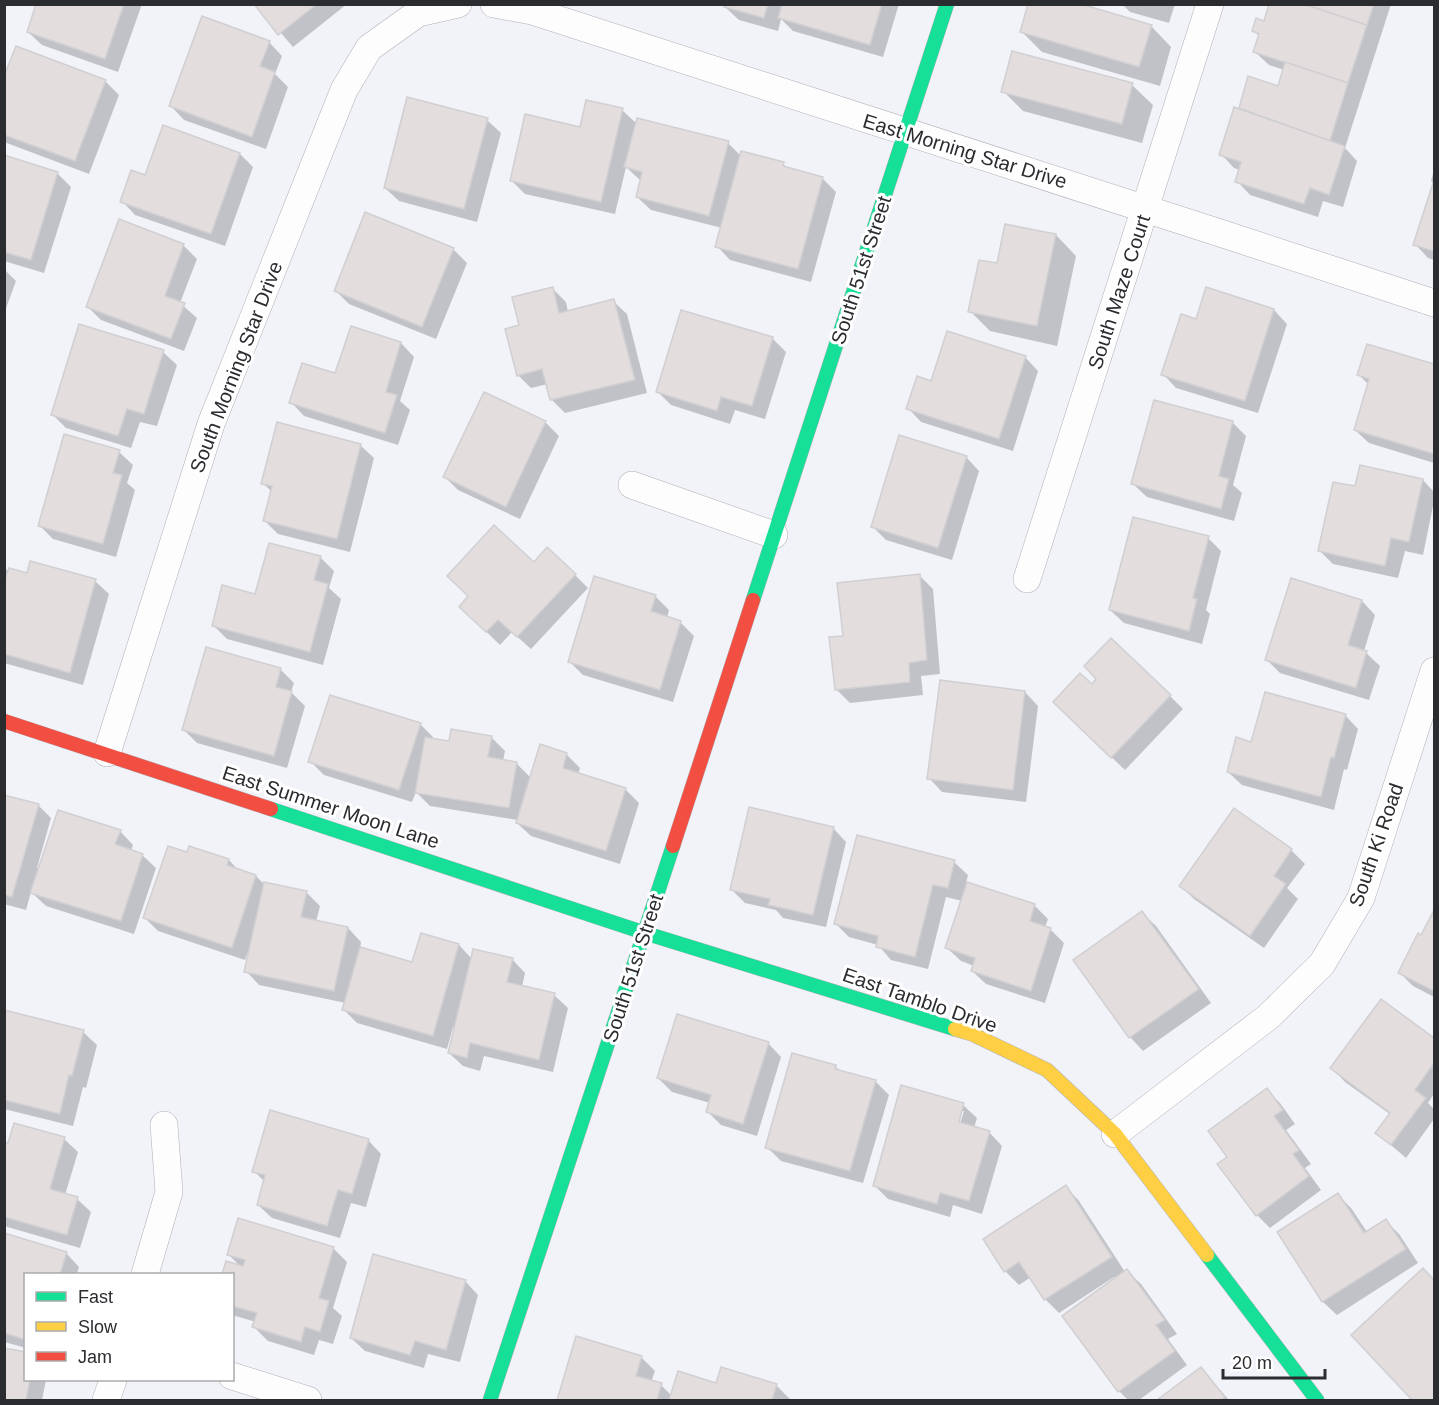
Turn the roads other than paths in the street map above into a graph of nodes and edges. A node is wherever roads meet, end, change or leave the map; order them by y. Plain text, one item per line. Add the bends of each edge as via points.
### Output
1 (458, 4) edge
2 (494, 4) edge
3 (947, 4) edge
4 (1210, 4) edge
5 (906, 133) junction
6 (1145, 208) junction
7 (1434, 303) edge
8 (632, 485) dead end
9 (774, 535) junction
10 (1027, 579) dead end
11 (1434, 671) edge
12 (4, 720) edge
13 (107, 753) junction
14 (645, 933) junction
15 (164, 1125) dead end
16 (1115, 1134) junction
17 (146, 1273) edge
18 (234, 1377) edge
19 (113, 1381) edge
20 (106, 1401) edge
21 (308, 1401) edge
22 (490, 1401) edge
23 (1317, 1401) edge

1 - 13 street, South Morning Star Drive via 418,12 369,48 344,90 211,424
2 - 5 street, East Morning Star Drive via 532,11
3 - 5 street, South 51st Street
4 - 6 street, South Maze Court
5 - 6 street, East Morning Star Drive
5 - 9 street, South 51st Street
6 - 7 street, East Morning Star Drive
6 - 10 street, South Maze Court
8 - 9 street
9 - 14 street, South 51st Street
11 - 16 street, South Ki Road via 1361,898 1322,964 1268,1017
12 - 13 street, East Summer Moon Lane
13 - 14 street, East Summer Moon Lane
14 - 16 street, East Tamblo Drive via 972,1034 1047,1070
14 - 22 street, South 51st Street
15 - 17 street via 169,1192
16 - 23 street, East Tamblo Drive
18 - 21 street
19 - 20 street

